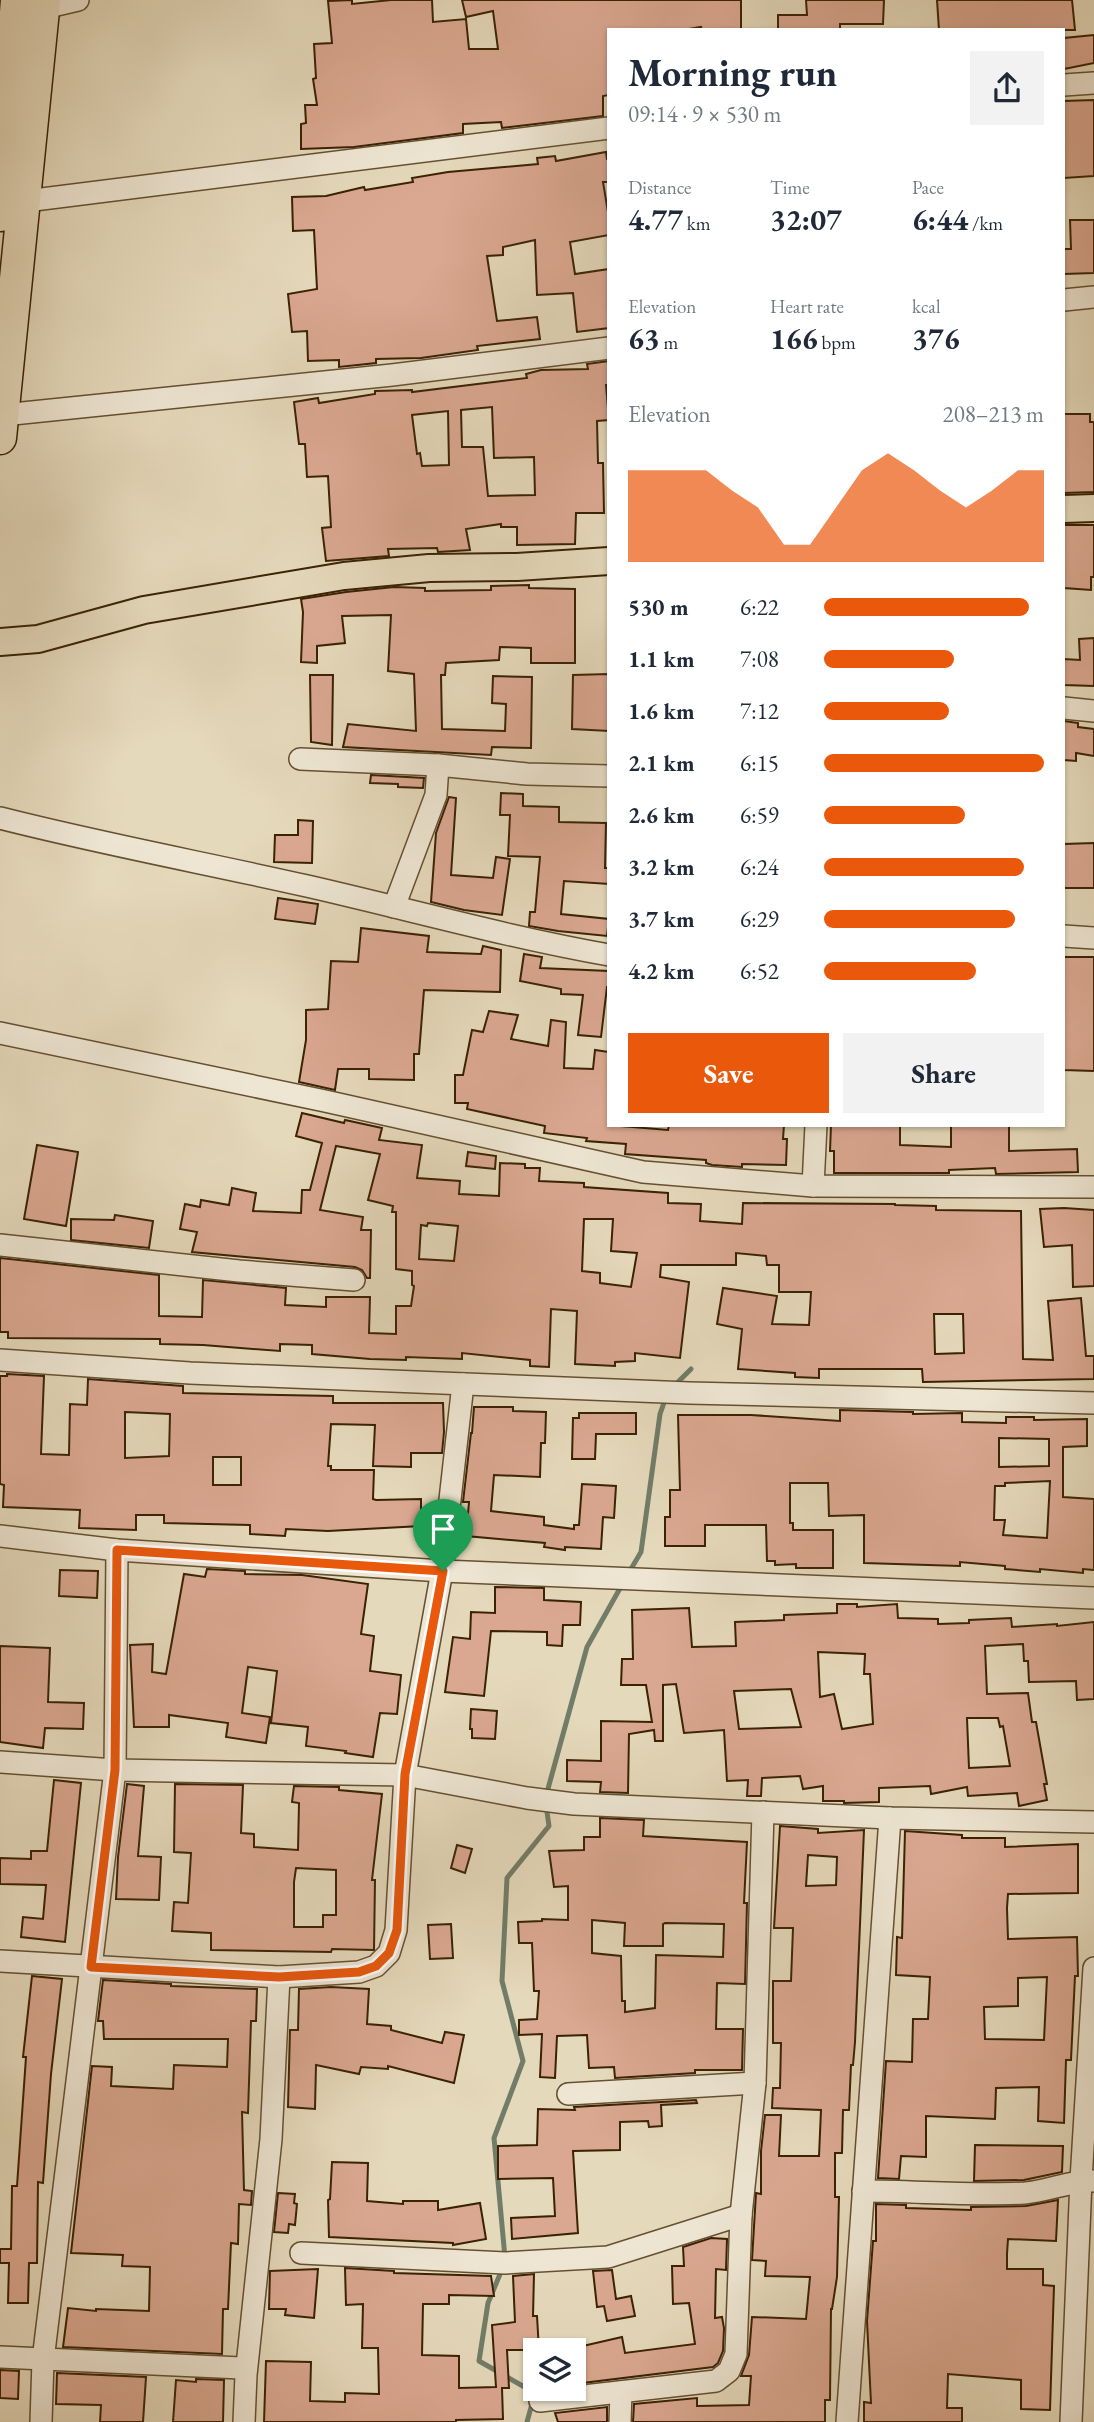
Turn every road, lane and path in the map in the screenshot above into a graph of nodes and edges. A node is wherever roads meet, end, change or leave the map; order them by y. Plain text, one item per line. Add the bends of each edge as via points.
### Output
1 (78, 0) edge
2 (35, 3) edge
3 (1094, 83) edge
4 (1065, 85) edge
5 (607, 128) edge
6 (13, 208) edge
7 (1094, 297) edge
8 (1065, 300) edge
9 (607, 348) edge
10 (2, 427) edge
11 (1094, 508) edge
12 (1065, 509) edge
13 (607, 561) edge
14 (0, 642) edge
15 (1065, 708) edge
16 (1094, 711) edge
17 (300, 759) dead end
18 (438, 765) junction
19 (607, 776) edge
20 (0, 818) edge
21 (394, 907) junction
22 (1065, 936) edge
23 (1094, 938) edge
24 (607, 955) edge
25 (0, 1033) edge
26 (816, 1127) edge
27 (813, 1186) junction
28 (1094, 1187) edge
29 (0, 1245) edge
30 (354, 1280) dead end
31 (0, 1360) edge
32 (463, 1384) junction
33 (1094, 1403) edge
34 (0, 1536) edge
35 (117, 1550) junction
36 (443, 1571) junction
37 (1094, 1598) edge
38 (0, 1762) edge
39 (115, 1770) junction
40 (405, 1774) junction
41 (764, 1812) junction
42 (890, 1818) junction
43 (1094, 1822) edge
44 (0, 1961) edge
45 (91, 1967) junction
46 (1094, 1968) edge
47 (279, 1977) junction
48 (755, 2083) junction
49 (568, 2094) dead end
50 (1088, 2180) edge
51 (863, 2191) junction
52 (741, 2216) junction
53 (301, 2253) dead end
54 (0, 2357) edge
55 (43, 2360) junction
56 (241, 2368) dead end
57 (621, 2392) junction
58 (586, 2396) edge
59 (41, 2422) edge
60 (244, 2422) edge
61 (620, 2422) edge
62 (847, 2422) edge
63 (1071, 2422) edge

1 - 2 street
2 - 6 highway
3 - 4 street
5 - 6 street
6 - 10 highway
7 - 8 street
9 - 10 street
11 - 12 main road
13 - 14 main road via 344,576 144,610 38,639
15 - 16 street
17 - 18 street
18 - 19 street
18 - 21 street via 436,795
20 - 21 street
21 - 24 street
22 - 23 street
25 - 27 street via 643,1172
26 - 27 street
27 - 28 street
29 - 30 street
31 - 32 street
32 - 33 street
32 - 36 street
34 - 35 street
35 - 36 street
35 - 39 street
36 - 37 street
36 - 40 street
38 - 39 street
39 - 40 street
39 - 45 street
40 - 41 street via 574,1804
40 - 47 street via 397,1930 389,1953 376,1966 359,1972
41 - 42 street
41 - 48 street
42 - 43 street
42 - 51 street
44 - 45 street
45 - 47 street
45 - 55 street
46 - 50 street
47 - 60 street via 271,2139
48 - 49 street
48 - 52 street
50 - 51 street via 1026,2193
50 - 63 street
51 - 62 street
52 - 53 street via 608,2257 505,2263
52 - 57 street via 736,2354 729,2371 716,2381
54 - 55 street
55 - 56 street
55 - 59 street
57 - 58 street
57 - 61 street

